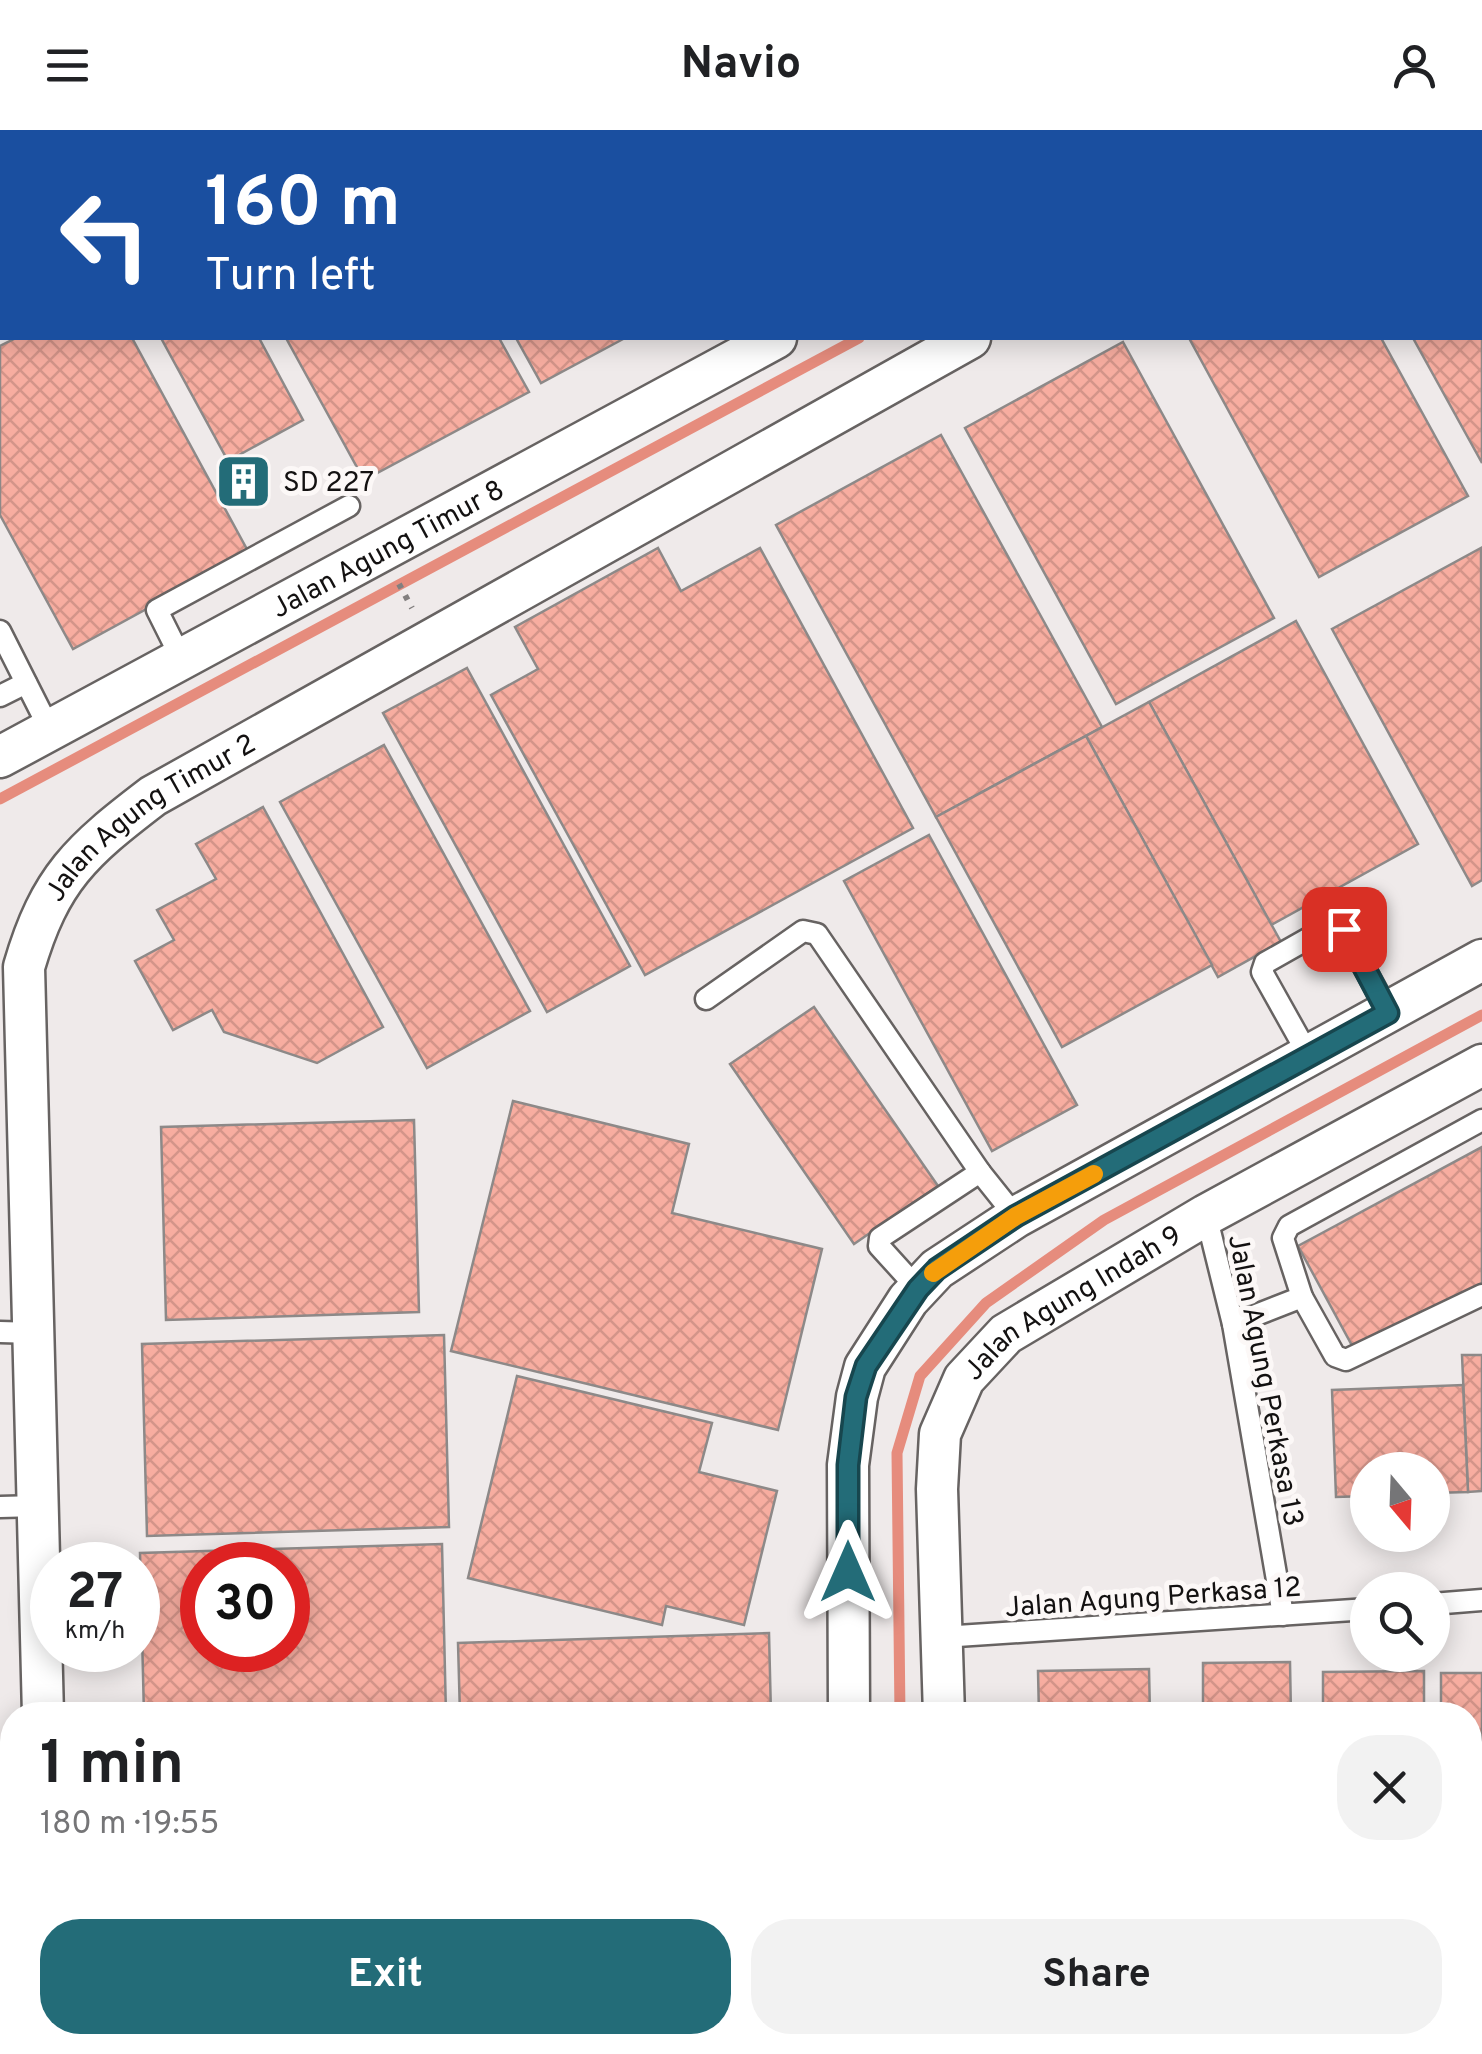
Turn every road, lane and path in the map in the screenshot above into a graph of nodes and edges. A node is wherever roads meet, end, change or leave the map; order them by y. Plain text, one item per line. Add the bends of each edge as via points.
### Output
1 (772, 340) edge
2 (966, 340) edge
3 (349, 506) dead end
4 (395, 577) dead end
5 (408, 600) dead end
6 (0, 631) edge
7 (182, 660) junction
8 (26, 682) junction
9 (0, 696) edge
10 (50, 730) junction
11 (0, 757) edge
12 (1482, 960) edge
13 (706, 1000) dead end
14 (1388, 1013) junction
15 (1309, 1056) junction
16 (1482, 1065) edge
17 (1482, 1120) edge
18 (980, 1172) junction
19 (1206, 1215) junction
20 (1016, 1216) junction
21 (918, 1289) junction
22 (1482, 1295) edge
23 (1302, 1298) junction
24 (1234, 1324) junction
25 (17, 1333) edge
26 (19, 1506) edge
27 (1482, 1600) edge
28 (1450, 1603) edge
29 (1350, 1610) edge
30 (1283, 1615) junction
31 (942, 1637) junction
32 (42, 1702) edge
33 (849, 1702) edge
34 (944, 1702) edge

1 - 7 street, Jalan Agung Timur 8
2 - 25 street, Jalan Agung Timur 2 via 152,796 100,836 56,886 24,967
3 - 7 lane via 160,607 157,614
4 - 5 path
6 - 8 lane
7 - 10 street, Jalan Agung Timur 8
8 - 9 lane
8 - 10 lane
10 - 11 street, Jalan Agung Timur 8
12 - 14 street
13 - 18 lane via 803,931 817,934
14 - 15 street
14 - 15 lane via 1344,929 1334,924 1265,963 1262,972
15 - 20 street
16 - 19 street, Jalan Agung Indah 9
17 - 23 lane via 1284,1230
18 - 20 lane
18 - 21 lane via 880,1238 879,1246
19 - 24 lane, Jalan Agung Perkasa 13
19 - 31 street, Jalan Agung Indah 9 via 1006,1334 964,1379 940,1434
20 - 21 street
21 - 33 street via 866,1366 856,1397 848,1465
22 - 23 lane via 1346,1360 1335,1356
23 - 24 lane
24 - 30 lane, Jalan Agung Perkasa 13
25 - 26 street, Jalan Agung Timur 2
26 - 32 street, Jalan Agung Timur 2
27 - 28 lane
29 - 30 lane, Jalan Agung Perkasa 12
30 - 31 lane, Jalan Agung Perkasa 12
31 - 34 street, Jalan Agung Indah 9

